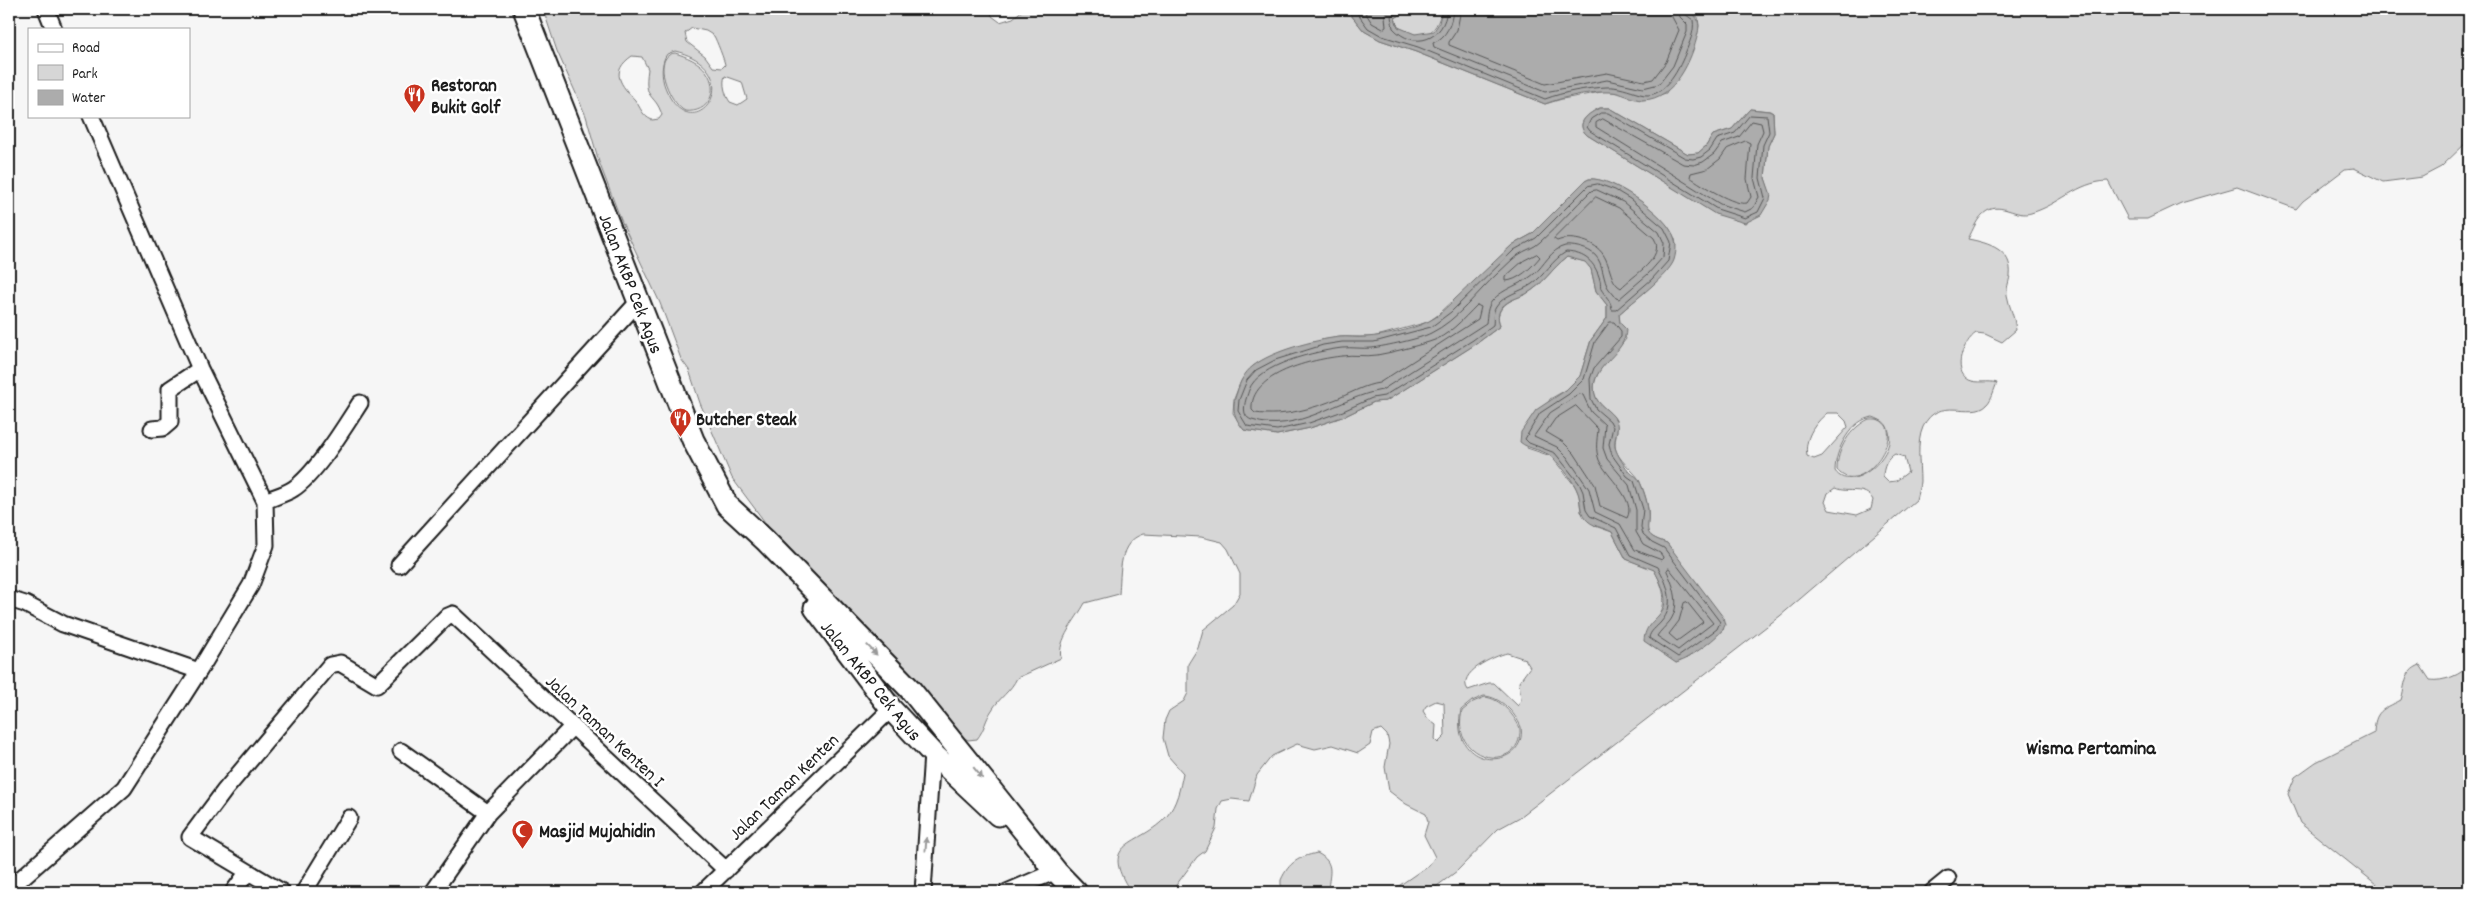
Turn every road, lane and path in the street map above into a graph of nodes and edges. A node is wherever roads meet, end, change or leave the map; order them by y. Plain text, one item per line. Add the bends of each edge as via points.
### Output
1 (46, 9) edge
2 (524, 9) edge
3 (54, 28) edge
4 (92, 118) edge
5 (639, 301) junction
6 (200, 368) junction
7 (360, 403) dead end
8 (152, 429) dead end
9 (264, 501) junction
10 (765, 540) junction
11 (399, 565) dead end
12 (9, 599) edge
13 (200, 671) junction
14 (891, 709) junction
15 (573, 726) junction
16 (400, 751) dead end
17 (932, 753) junction
18 (488, 813) junction
19 (349, 818) dead end
20 (726, 870) junction
21 (1056, 871) junction
22 (247, 873) junction
23 (1948, 879) dead end
24 (9, 889) edge
25 (232, 892) edge
26 (282, 892) edge
27 (304, 892) edge
28 (432, 892) edge
29 (704, 892) edge
30 (923, 892) edge
31 (1007, 892) edge
32 (1076, 892) edge
33 (1932, 892) edge

1 - 3 street
2 - 5 main road, Jalan AKBP Cek Agus
4 - 6 street
5 - 10 main road, Jalan AKBP Cek Agus via 693,440 727,505
5 - 11 street
6 - 8 street via 170,388 170,422 163,428
6 - 9 street
7 - 9 street via 328,451 300,483
9 - 13 street via 266,545 260,565
10 - 14 main road, Jalan AKBP Cek Agus
10 -> 21 main road, Jalan AKBP Cek Agus via 910,689
12 - 13 street via 64,624
13 - 24 street via 124,788
14 - 17 main road, Jalan AKBP Cek Agus
14 - 20 street, Jalan Taman Kenten
15 - 18 street
15 - 20 street, Jalan Taman Kenten I
15 - 22 street, Jalan Taman Kenten I via 453,614 446,616 377,686 340,663 330,665 224,790 190,839
16 - 18 street
17 - 21 main road, Jalan AKBP Cek Agus
30 -> 17 street
18 - 28 street
19 - 27 street
20 - 29 street, Jalan Taman Kenten
21 - 31 street
21 - 32 main road, Jalan AKBP Cek Agus
22 - 25 street
22 - 26 street
23 - 33 street

